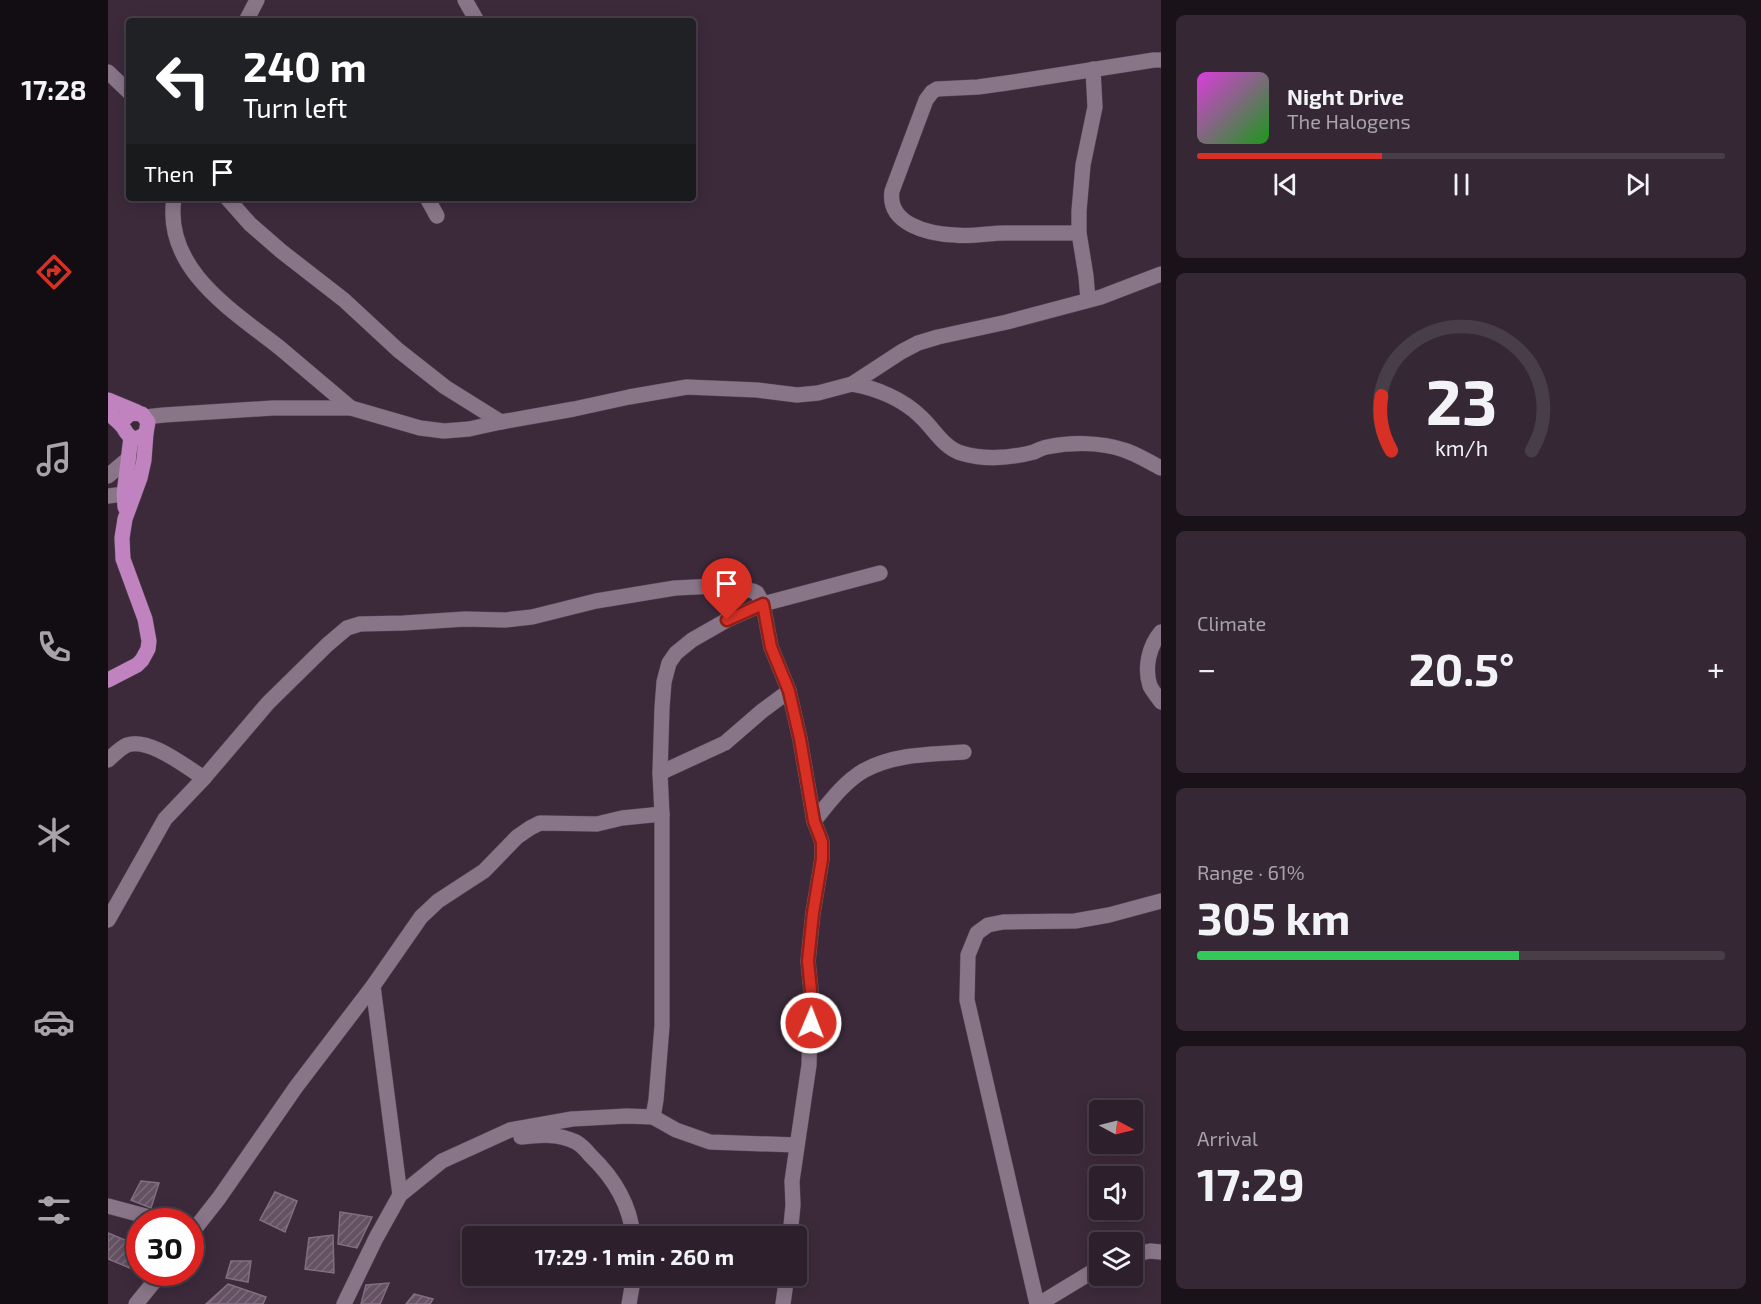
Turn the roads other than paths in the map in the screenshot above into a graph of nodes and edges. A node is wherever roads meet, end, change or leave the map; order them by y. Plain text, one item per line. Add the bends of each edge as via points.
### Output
1 (257, 0) edge
2 (465, 0) edge
3 (248, 18) edge
4 (475, 18) edge
5 (1161, 60) edge
6 (1093, 69) junction
7 (108, 72) edge
8 (126, 89) edge
9 (174, 201) edge
10 (230, 201) edge
11 (429, 201) edge
12 (437, 216) dead end
13 (1079, 233) junction
14 (1161, 274) edge
15 (1088, 300) junction
16 (852, 384) junction
17 (108, 400) edge
18 (351, 408) junction
19 (108, 413) edge
20 (141, 415) junction
21 (501, 422) junction
22 (133, 432) junction
23 (129, 458) junction
24 (1161, 468) edge
25 (108, 476) edge
26 (124, 494) junction
27 (108, 496) edge
28 (125, 519) junction
29 (880, 573) dead end
30 (763, 604) junction
31 (1161, 632) edge
32 (108, 680) edge
33 (789, 691) junction
34 (1161, 702) edge
35 (964, 752) dead end
36 (108, 760) edge
37 (660, 773) junction
38 (204, 778) junction
39 (662, 814) junction
40 (814, 821) junction
41 (1161, 901) edge
42 (108, 920) edge
43 (373, 986) junction
44 (653, 1117) junction
45 (488, 1140) junction
46 (796, 1145) junction
47 (400, 1196) junction
48 (108, 1206) edge
49 (126, 1211) edge
50 (204, 1216) edge
51 (631, 1226) edge
52 (791, 1226) edge
53 (1161, 1252) edge
54 (1143, 1253) edge
55 (1089, 1274) edge
56 (151, 1286) edge
57 (632, 1286) edge
58 (785, 1286) edge
59 (136, 1304) edge
60 (344, 1304) edge
61 (629, 1304) edge
62 (783, 1304) edge
63 (1038, 1304) edge

1 - 3 street
2 - 4 street
5 - 6 street
6 - 13 street via 1095,107 1083,165
6 - 13 street via 932,92 891,198 896,214 928,231 955,236
7 - 8 street
9 - 18 street via 176,236 204,285
10 - 21 street via 250,224 345,300 398,350 445,387
11 - 12 street
13 - 15 street
14 - 15 street
15 - 16 street via 918,343
16 - 21 street via 796,395 687,387
16 - 24 street via 872,387 906,405 959,453 994,458 1045,447 1085,444 1123,450
17 - 20 main road
18 - 20 street
18 - 21 street via 444,431
19 - 22 main road
20 - 22 main road via 148,422
20 - 22 main road via 131,413 123,420
22 - 23 main road
22 - 28 main road via 144,459
23 - 25 street
23 - 26 main road
26 - 27 street
26 - 28 main road
28 - 32 main road via 123,559 149,641 137,665
29 - 30 street
30 - 33 street via 771,647
30 - 37 street via 692,640 672,657 664,682
30 - 38 street via 757,593 739,588 687,587 596,601 532,617 353,625 268,703
31 - 34 street via 1149,654 1147,669 1150,687
33 - 37 street via 725,743
33 - 40 street
35 - 40 street via 892,759 863,771 842,787
36 - 38 street via 128,744 138,744 163,752
37 - 39 street
38 - 42 street via 165,819
39 - 43 street via 597,824 540,824 530,828 484,872 421,917
39 - 44 street via 662,1026
40 - 46 street via 822,842 822,859 808,961 809,1065
41 - 63 street via 1075,921 988,925 977,933 968,955 967,999
43 - 47 street
43 - 50 street
44 - 45 street via 547,1123 510,1130
44 - 46 street via 710,1142
45 - 47 street via 442,1161
45 - 51 street via 547,1135 578,1143 612,1180
46 - 52 street
47 - 60 street
48 - 49 street
53 - 54 street
55 - 63 street
56 - 59 street
57 - 61 street
58 - 62 street

